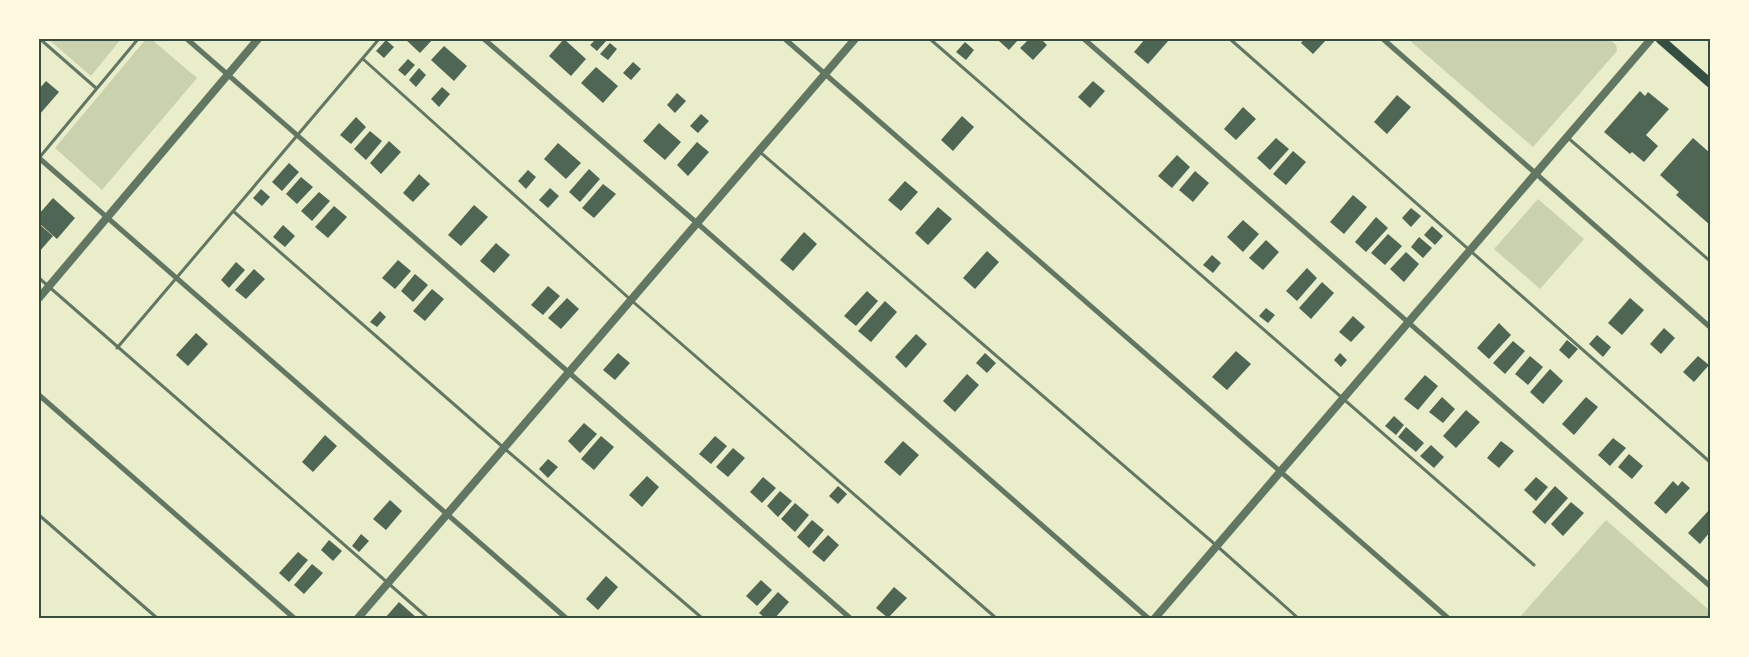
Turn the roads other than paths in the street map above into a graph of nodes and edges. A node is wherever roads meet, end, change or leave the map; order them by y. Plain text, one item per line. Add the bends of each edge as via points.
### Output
1 (40, 39) edge
2 (138, 39) edge
3 (186, 39) edge
4 (258, 39) edge
5 (379, 39) edge
6 (484, 39) edge
7 (785, 39) edge
8 (855, 39) edge
9 (930, 39) edge
10 (1084, 39) edge
11 (1230, 39) edge
12 (1383, 39) edge
13 (1651, 39) edge
14 (1660, 39) edge
15 (362, 59) junction
16 (825, 74) junction
17 (228, 75) junction
18 (1710, 83) edge
19 (96, 88) junction
20 (297, 135) junction
21 (1567, 137) junction
22 (759, 151) junction
23 (39, 158) edge
24 (1536, 173) junction
25 (233, 211) junction
26 (107, 218) junction
27 (697, 223) junction
28 (1470, 250) junction
29 (1710, 261) edge
30 (39, 278) edge
31 (177, 278) junction
32 (49, 286) junction
33 (39, 298) edge
34 (631, 300) junction
35 (1408, 323) junction
36 (1710, 327) edge
37 (117, 348) junction
38 (569, 374) junction
39 (39, 395) edge
40 (1343, 398) junction
41 (504, 448) junction
42 (1710, 462) edge
43 (1281, 472) junction
44 (39, 515) edge
45 (447, 515) junction
46 (1217, 546) junction
47 (1534, 565) dead end
48 (388, 584) junction
49 (1710, 586) edge
50 (157, 618) edge
51 (294, 618) edge
52 (358, 618) edge
53 (428, 618) edge
54 (566, 618) edge
55 (702, 618) edge
56 (850, 618) edge
57 (996, 618) edge
58 (1148, 618) edge
59 (1155, 618) edge
60 (1298, 618) edge
61 (1448, 618) edge

1 - 19 lane
2 - 19 lane
3 - 17 street
4 - 17 street
5 - 15 lane
6 - 27 street
7 - 16 street
8 - 16 street
9 - 40 lane
10 - 35 street
11 - 28 lane
12 - 24 street
13 - 21 street
14 - 18 main road
15 - 20 lane
15 - 34 lane
16 - 22 street
16 - 43 street
17 - 20 street
17 - 26 street
19 - 23 lane
20 - 25 lane
20 - 38 street
21 - 24 street
21 - 29 lane
22 - 27 street
22 - 46 lane
23 - 26 street
24 - 28 street
24 - 36 street
25 - 31 lane
25 - 41 lane
26 - 31 street
26 - 32 street
27 - 34 street
27 - 58 street
28 - 35 street
28 - 42 lane
30 - 32 lane
31 - 37 lane
31 - 45 street
32 - 33 street
32 - 37 lane
34 - 38 street
34 - 57 lane
35 - 40 street
35 - 49 street
37 - 48 lane
38 - 41 street
38 - 56 street
39 - 51 street
40 - 43 street
40 - 47 lane
41 - 45 street
41 - 55 lane
43 - 46 street
43 - 61 street
44 - 50 lane
45 - 48 street
45 - 54 street
46 - 59 street
46 - 60 lane
48 - 52 street
48 - 53 lane

